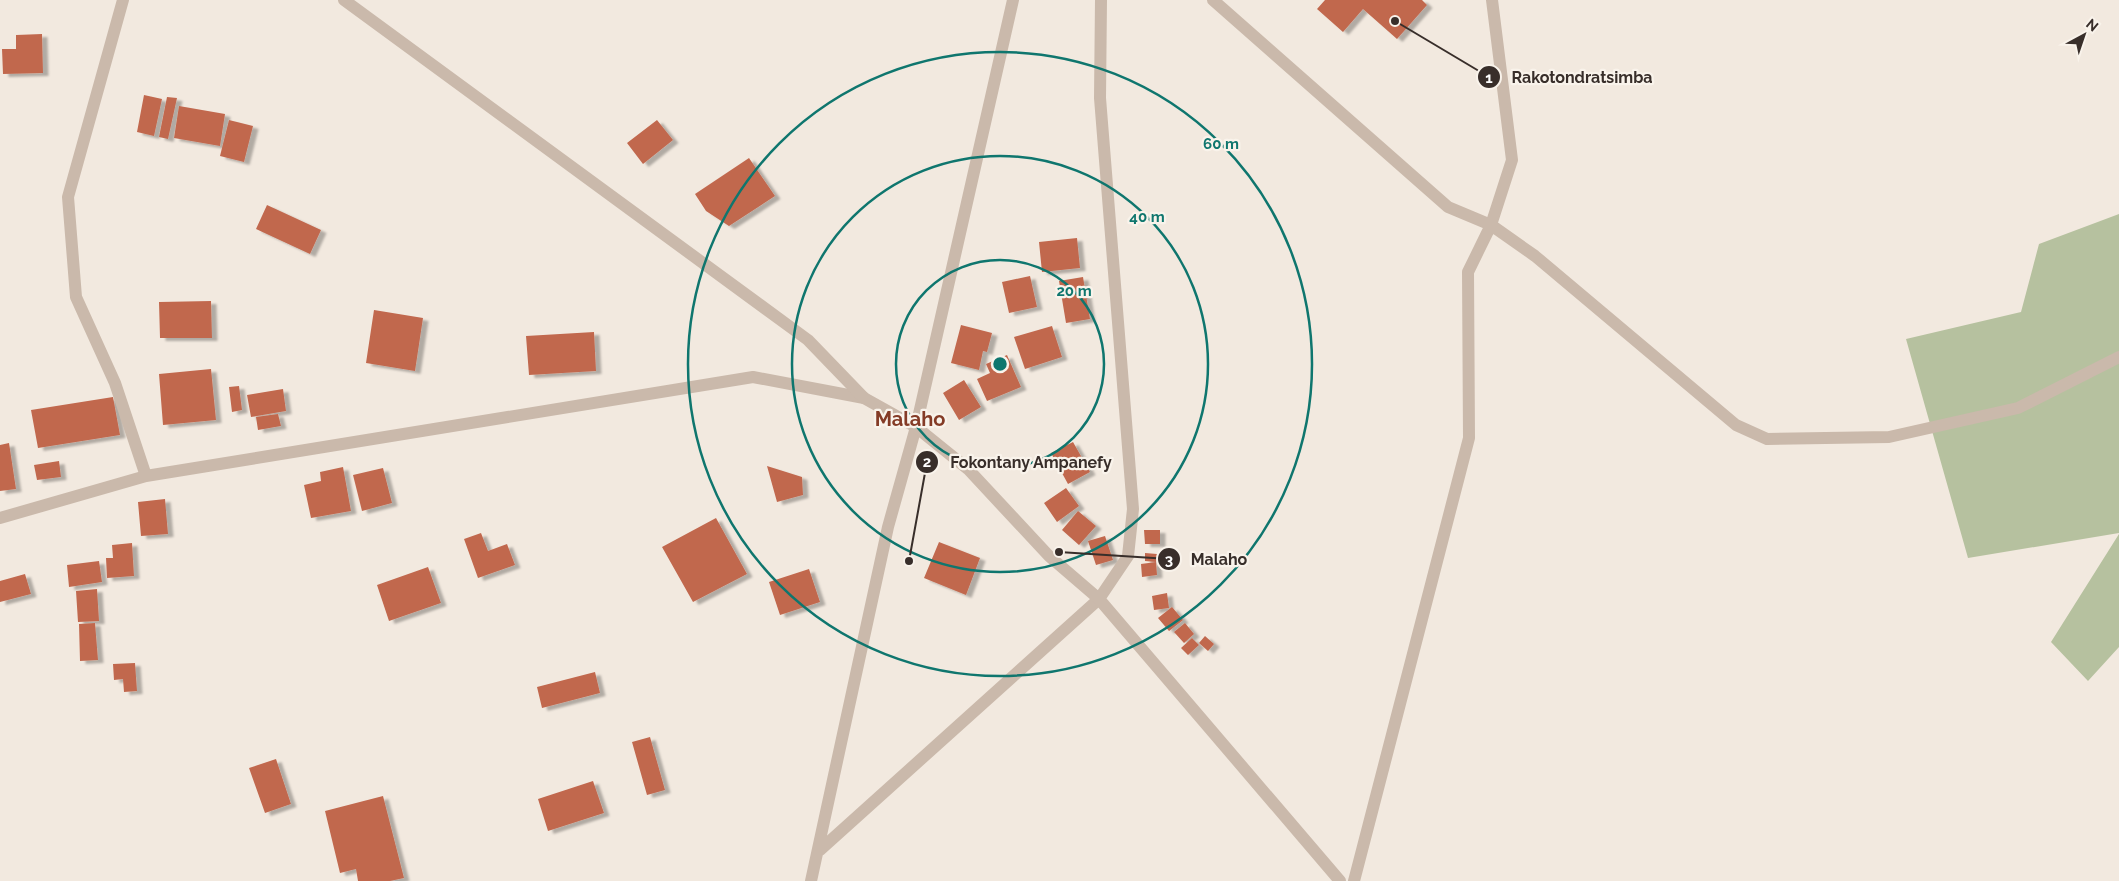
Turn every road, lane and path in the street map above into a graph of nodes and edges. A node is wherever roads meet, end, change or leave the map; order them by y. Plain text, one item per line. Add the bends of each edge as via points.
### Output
1 (123, 0) edge
2 (344, 0) edge
3 (1013, 0) edge
4 (1101, 0) edge
5 (1213, 0) edge
6 (1492, 0) edge
7 (1490, 225) junction
8 (2119, 357) edge
9 (864, 398) junction
10 (916, 427) junction
11 (146, 476) junction
12 (0, 518) edge
13 (1099, 599) junction
14 (820, 850) junction
15 (811, 881) edge
16 (1340, 881) edge
17 (1354, 881) edge

1 - 11 street via 68,197 76,296 115,383
2 - 9 street via 808,340
3 - 10 street
4 - 13 street via 1100,98 1133,509 1128,556
5 - 7 street via 1448,208
6 - 7 street via 1512,160
7 - 8 street via 1535,256 1736,425 1767,439 1889,438 2018,408
7 - 17 street via 1468,272 1469,438
9 - 10 street
9 - 11 street via 753,377
10 - 13 street via 968,469 1049,556
10 - 14 street via 888,527
11 - 12 street
13 - 14 street
13 - 16 street
14 - 15 street

